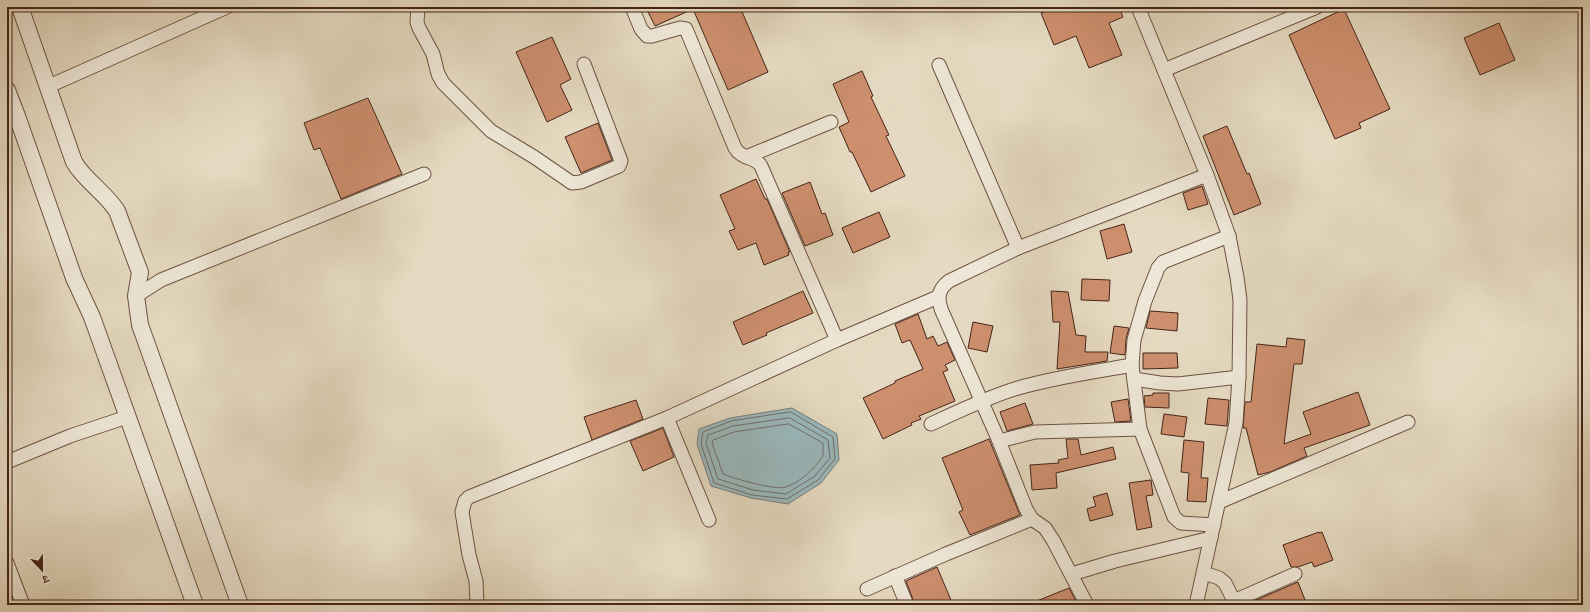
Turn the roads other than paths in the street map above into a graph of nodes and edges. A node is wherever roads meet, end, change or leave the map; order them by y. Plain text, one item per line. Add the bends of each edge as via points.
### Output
1 (20, 7) edge
2 (227, 7) edge
3 (418, 7) edge
4 (632, 7) edge
5 (1138, 7) edge
6 (1317, 7) edge
7 (584, 64) dead end
8 (939, 65) dead end
9 (1164, 70) junction
10 (49, 86) junction
11 (7, 90) edge
12 (831, 122) dead end
13 (746, 158) junction
14 (424, 174) dead end
15 (1207, 175) junction
16 (1229, 236) junction
17 (1018, 248) junction
18 (136, 296) junction
19 (938, 297) junction
20 (837, 340) junction
21 (1132, 365) junction
22 (1239, 377) junction
23 (1134, 379) junction
24 (982, 401) junction
25 (127, 417) junction
26 (667, 418) junction
27 (1408, 422) dead end
28 (931, 424) dead end
29 (1140, 429) junction
30 (999, 441) junction
31 (7, 462) edge
32 (1219, 502) junction
33 (709, 520) dead end
34 (1032, 520) junction
35 (1214, 525) junction
36 (1211, 538) junction
37 (7, 563) edge
38 (1204, 573) junction
39 (1072, 574) junction
40 (1295, 574) dead end
41 (895, 576) junction
42 (867, 589) dead end
43 (1235, 603) edge
44 (23, 605) edge
45 (195, 605) edge
46 (240, 605) edge
47 (477, 605) edge
48 (907, 605) edge
49 (1087, 605) edge
50 (1196, 605) edge

1 - 10 street
2 - 10 street
3 - 7 street via 417,22 433,54 443,83 491,130 572,183 581,182 619,166 621,161
4 - 13 street via 641,29 647,36 680,28 686,29 737,153
5 - 9 street
6 - 9 street
8 - 17 street
9 - 15 street
10 - 18 street via 74,162 117,211 140,272
11 - 25 street
12 - 13 street
13 - 20 street via 756,161 761,166
14 - 18 street via 161,280
15 - 16 street
15 - 17 street
16 - 21 street via 1169,259 1158,268 1134,340
16 - 22 street via 1240,300
17 - 19 street via 949,281 943,286
18 - 46 street via 140,324
19 - 20 street
19 - 24 street
20 - 26 street
21 - 23 street
21 - 24 street via 1038,382
22 - 23 street via 1178,384
22 - 32 street via 1236,423
23 - 29 street
24 - 28 street
24 - 30 street
25 - 31 street via 70,436
25 - 45 street
26 - 33 street
26 - 47 street via 469,497 462,512 476,581
27 - 32 street
29 - 30 street via 1035,432
29 - 35 street via 1174,517 1181,523
30 - 34 street
32 - 35 street
34 - 39 street via 1045,528
34 - 41 street
35 - 36 street
36 - 38 street
36 - 39 street
37 - 44 street
38 - 43 street via 1220,578
38 - 50 street
39 - 49 street
40 - 43 street
41 - 42 street
41 - 48 street

